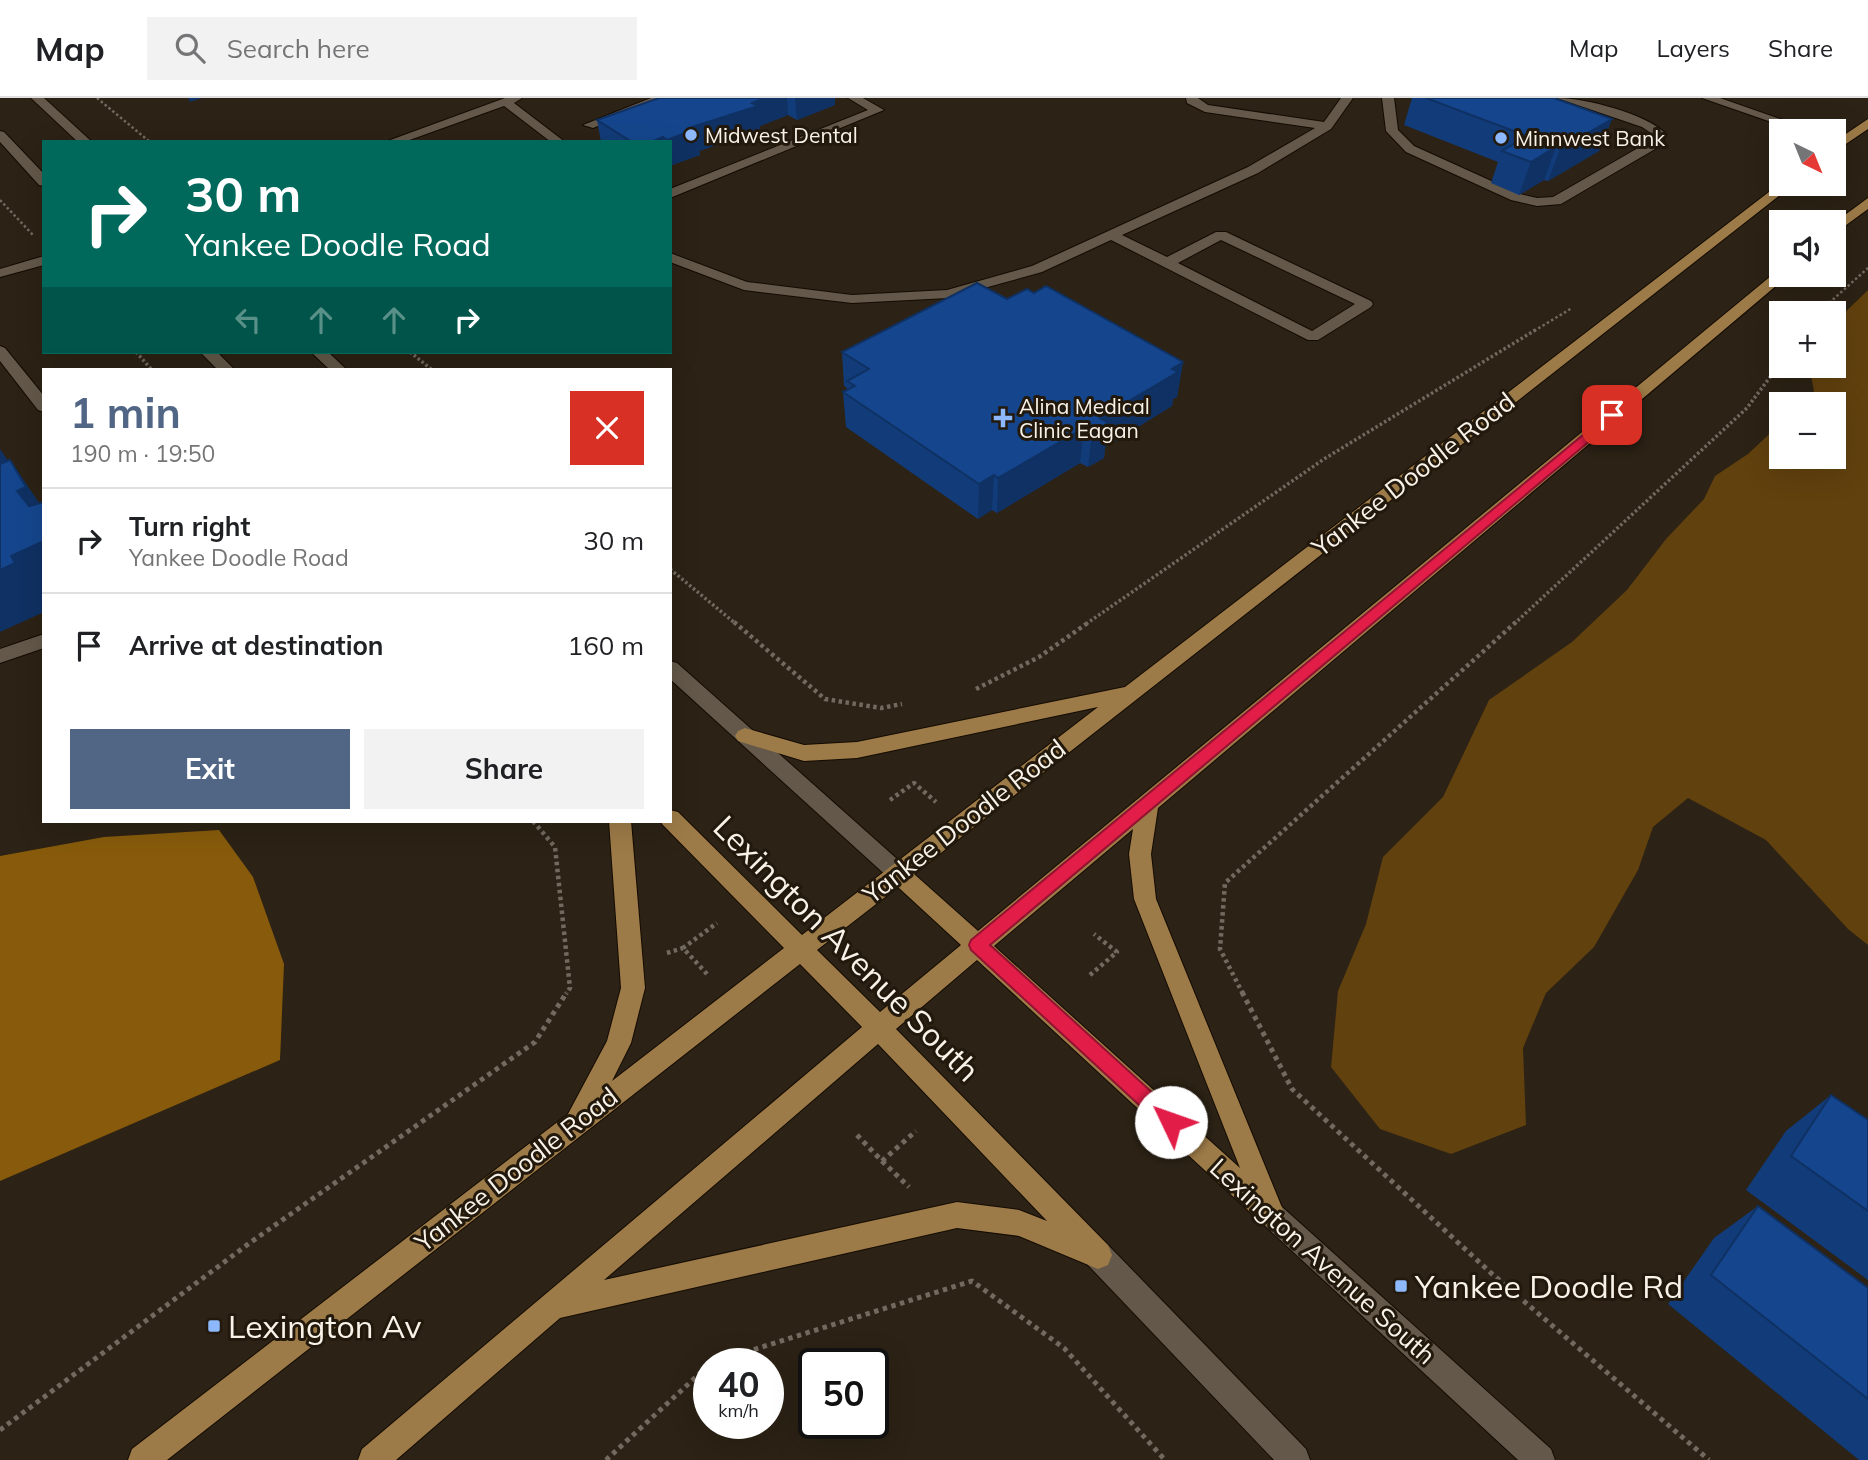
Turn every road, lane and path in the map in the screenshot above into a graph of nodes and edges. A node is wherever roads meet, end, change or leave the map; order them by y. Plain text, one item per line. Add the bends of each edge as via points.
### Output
1 (37, 98) edge
2 (97, 98) edge
3 (662, 98) edge
4 (854, 98) edge
5 (1192, 98) edge
6 (1347, 98) edge
7 (1388, 98) edge
8 (1563, 98) edge
9 (1708, 98) edge
10 (511, 100) edge
11 (1772, 119) edge
12 (1868, 123) edge
13 (589, 125) dead end
14 (1327, 126) junction
15 (0, 135) edge
16 (1846, 137) edge
17 (409, 139) edge
18 (84, 140) edge
19 (148, 140) edge
20 (557, 140) edge
21 (42, 180) edge
22 (672, 193) edge
23 (1772, 196) edge
24 (0, 200) edge
25 (1868, 202) edge
26 (1846, 220) edge
27 (1112, 235) junction
28 (35, 237) dead end
29 (672, 258) edge
30 (42, 261) edge
31 (1167, 263) junction
32 (1868, 268) edge
33 (0, 273) edge
34 (1769, 285) edge
35 (1831, 301) edge
36 (1576, 306) dead end
37 (0, 351) edge
38 (138, 354) edge
39 (210, 354) edge
40 (321, 354) edge
41 (412, 354) edge
42 (150, 368) edge
43 (225, 368) edge
44 (337, 368) edge
45 (430, 368) edge
46 (1769, 378) edge
47 (42, 404) edge
48 (672, 571) edge
49 (42, 641) edge
50 (0, 656) edge
51 (672, 670) edge
52 (976, 689) dead end
53 (1130, 693) junction
54 (908, 703) dead end
55 (745, 736) junction
56 (890, 800) dead end
57 (937, 803) dead end
58 (1148, 803) junction
59 (672, 820) edge
60 (535, 823) edge
61 (620, 823) edge
62 (898, 873) junction
63 (717, 923) dead end
64 (1094, 934) dead end
65 (978, 945) junction
66 (800, 949) junction
67 (707, 974) dead end
68 (1090, 975) dead end
69 (879, 1028) junction
70 (576, 1122) junction
71 (916, 1131) dead end
72 (857, 1135) dead end
73 (881, 1161) junction
74 (911, 1188) dead end
75 (1272, 1214) junction
76 (1098, 1255) junction
77 (553, 1306) junction
78 (761, 1348) edge
79 (693, 1380) edge
80 (0, 1430) edge
81 (143, 1460) edge
82 (373, 1460) edge
83 (606, 1460) edge
84 (1164, 1460) edge
85 (1295, 1460) edge
86 (1540, 1460) edge
87 (1709, 1460) edge

1 - 18 street
2 - 19 path
3 - 13 street
4 - 22 street via 878,110
5 - 14 street via 1205,108 1260,110
6 - 14 street
7 - 8 street via 1392,131 1410,149 1537,202 1556,201 1658,142 1660,134 1646,124
9 - 11 street
10 - 17 street
10 - 20 street
12 - 16 main road
14 - 27 street via 1253,170
15 - 21 street
23 - 53 main road, Yankee Doodle Road
24 - 28 path
25 - 26 main road
27 - 29 street via 1037,269 948,294 874,298 744,286
27 - 31 street
30 - 33 street
31 - 31 street via 1313,337 1366,304 1221,235
32 - 35 path
34 - 58 main road
36 - 52 path via 1324,459 1040,657
37 - 47 street
38 - 42 path
39 - 43 street
40 - 44 street
41 - 45 path
46 - 87 path via 1747,408 1534,606 1225,883 1220,949 1292,1089 1491,1273
48 - 54 path via 825,699 881,708
49 - 50 street
51 - 55 street, Lexington Avenue South
53 - 55 main road via 857,750 804,753
53 - 62 main road, Yankee Doodle Road
55 - 62 street, Lexington Avenue South
56 - 57 path via 914,783
58 - 65 main road
58 - 75 main road via 1140,854 1145,899
59 - 66 main road, Lexington Avenue South
60 - 80 path via 555,847 570,988 535,1042 251,1242
61 - 70 main road via 633,988 619,1043
62 - 65 main road, Lexington Avenue South
62 - 66 main road, Yankee Doodle Road
63 - 67 path via 683,948
64 - 68 path via 1117,952
65 - 69 main road
65 - 75 main road, Lexington Avenue South
66 - 69 main road, Lexington Avenue South
66 - 70 main road, Yankee Doodle Road
69 - 76 main road, Lexington Avenue South
69 - 77 main road
70 - 81 main road, Yankee Doodle Road
71 - 73 path
72 - 73 path
73 - 74 path
75 - 86 street, Lexington Avenue South
76 - 77 main road via 1019,1223 957,1215
76 - 85 street, Lexington Avenue South
77 - 82 main road
78 - 84 path via 972,1281 1064,1348
79 - 83 path

